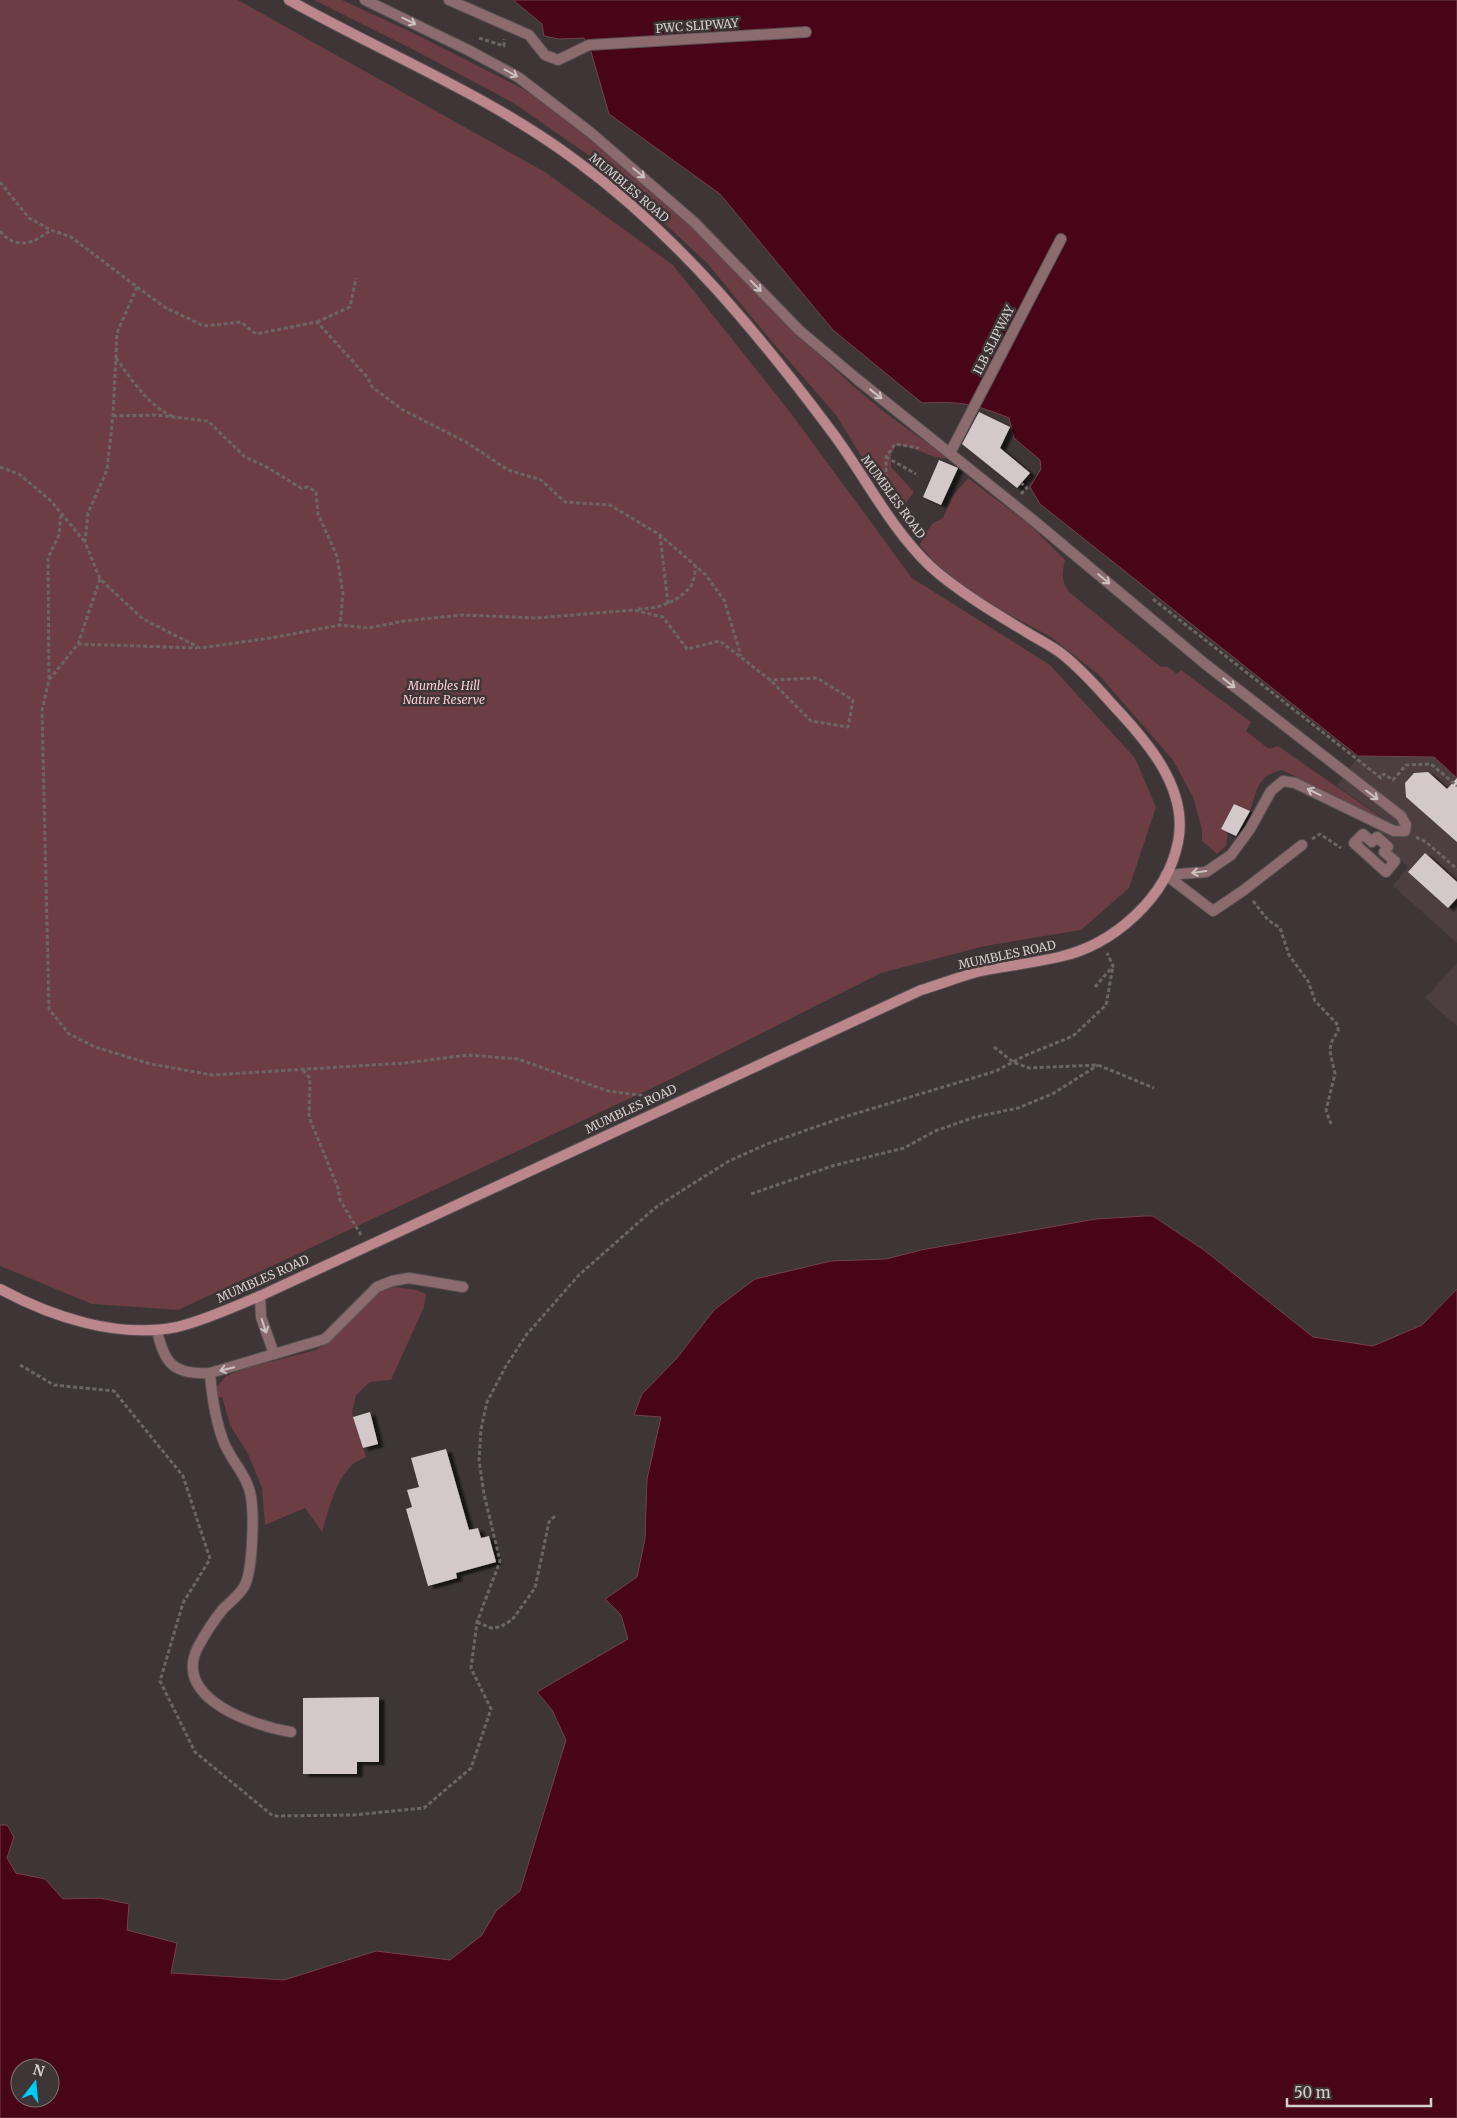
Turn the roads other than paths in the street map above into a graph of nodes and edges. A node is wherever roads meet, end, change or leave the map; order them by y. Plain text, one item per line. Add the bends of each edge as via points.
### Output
1 (288, 0) edge
2 (366, 0) edge
3 (449, 0) edge
4 (806, 32) dead end
5 (1061, 239) dead end
6 (950, 453) junction
7 (1302, 845) road end
8 (1166, 875) junction
9 (463, 1287) dead end
10 (0, 1289) edge
11 (260, 1296) junction
12 (158, 1330) junction
13 (274, 1354) junction
14 (210, 1373) junction
15 (291, 1732) dead end

1 - 8 street, MUMBLES ROAD via 442,78 510,118 576,160 674,243 712,284 833,434 895,525 931,567 991,610 1061,653 1134,728 1162,768 1178,808 1178,843
2 -> 6 lane via 518,77 590,132 694,222 799,330
3 - 4 lane, PWC SLIPWAY via 529,35 545,55 558,60 590,45
5 - 6 lane, ILB SLIPWAY
6 -> 8 lane via 1204,663 1401,816 1406,825 1404,831 1394,831 1283,780 1271,791 1231,855 1206,872
7 - 8 lane via 1213,911
8 - 11 street, MUMBLES ROAD via 1138,912 1100,941 1063,957 977,972 921,990
9 - 13 lane via 409,1278 392,1281 377,1287 325,1339
10 - 12 street, MUMBLES ROAD via 42,1308 95,1325
11 - 12 street, MUMBLES ROAD via 200,1320
11 -> 13 lane via 262,1317
12 - 14 lane via 161,1349 172,1367 191,1374
13 -> 14 lane
14 - 15 lane via 214,1412 225,1445 252,1497 250,1570 244,1587 222,1610 197,1649 193,1674 200,1690 224,1709 271,1729

